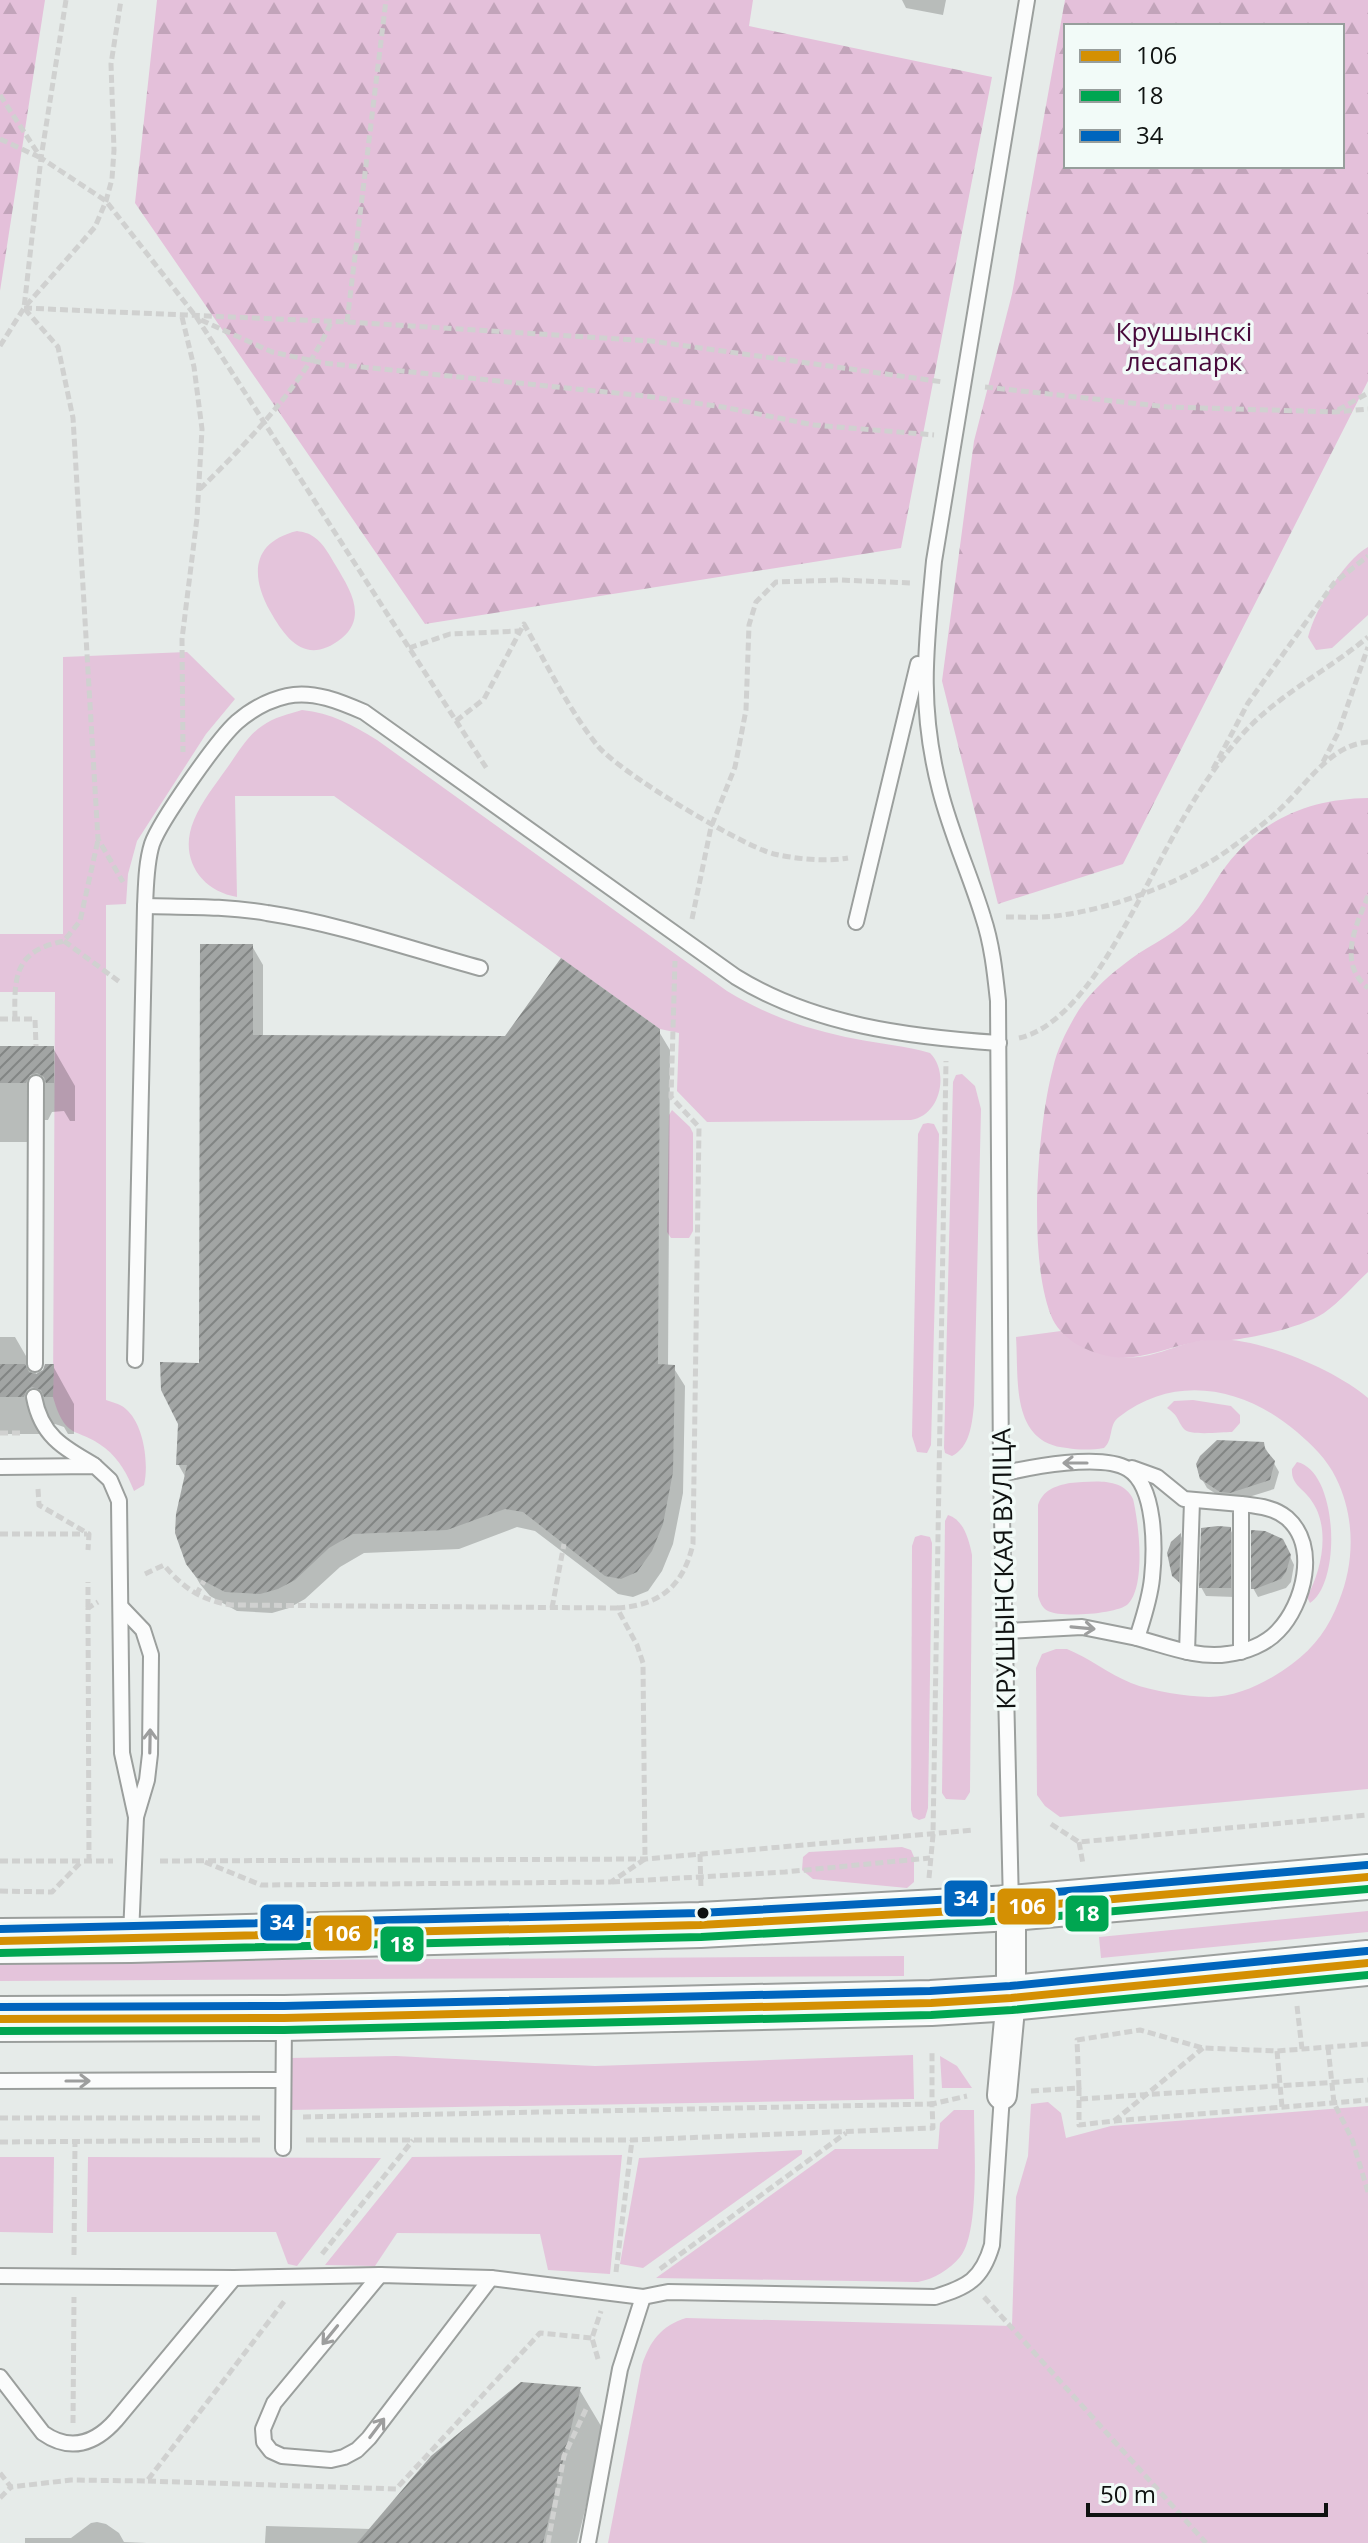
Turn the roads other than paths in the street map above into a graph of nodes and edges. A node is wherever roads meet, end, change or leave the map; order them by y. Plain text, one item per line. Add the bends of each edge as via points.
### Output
1 (1027, 0) edge
2 (925, 633) junction
3 (145, 913) junction
4 (856, 922) dead end
5 (480, 968) dead end
6 (999, 1043) junction
7 (36, 1083) dead end
8 (135, 1360) dead end
9 (35, 1364) dead end
10 (34, 1397) dead end
11 (95, 1466) junction
12 (0, 1467) edge
13 (1125, 1467) junction
14 (1001, 1474) junction
15 (1192, 1501) junction
16 (1241, 1504) junction
17 (121, 1607) junction
18 (1006, 1631) junction
19 (1137, 1638) junction
20 (1187, 1652) junction
21 (1241, 1652) junction
22 (136, 1817) junction
23 (1368, 1877) edge
24 (1011, 1908) junction
25 (131, 1940) junction
26 (0, 1941) edge
27 (1368, 1963) edge
28 (1011, 1998) junction
29 (284, 2018) junction
30 (0, 2019) edge
31 (283, 2080) junction
32 (0, 2081) edge
33 (1016, 2093) joint
34 (283, 2144) road end
35 (380, 2275) junction
36 (0, 2276) edge
37 (234, 2278) junction
38 (491, 2278) junction
39 (643, 2297) junction
40 (0, 2377) edge
41 (588, 2543) edge

1 - 2 lane
2 - 4 lane
2 - 6 lane, КРУШЫНСКАЯ ВУЛІЦА via 928,737 994,960
3 - 5 lane via 267,912
3 - 6 lane via 152,843 237,722 263,704 314,696 364,712 736,977 786,1004 895,1032
3 - 8 lane
6 - 14 lane, КРУШЫНСКАЯ ВУЛІЦА
7 - 9 lane
10 - 11 lane via 44,1428
11 - 12 lane
11 - 17 lane via 116,1488
13 -> 14 lane via 1071,1463
13 - 15 lane via 1157,1477
13 - 19 lane via 1144,1484 1152,1538 1152,1579
14 - 18 lane, КРУШЫНСКАЯ ВУЛІЦА
15 - 16 lane
15 - 20 lane
16 - 21 lane
16 - 21 lane via 1275,1510 1289,1519 1299,1533 1305,1569 1296,1605 1278,1631
17 - 22 lane via 122,1753
22 -> 17 lane via 150,1754 151,1655 143,1630
18 -> 19 lane via 1082,1627
18 - 24 lane, КРУШЫНСКАЯ ВУЛІЦА
19 - 20 lane
20 - 21 lane
22 - 25 lane
23 - 24 highway
24 - 25 highway via 700,1925
24 - 28 street, КРУШЫНСКАЯ ВУЛІЦА
25 - 26 highway
27 - 28 highway
28 - 29 highway
28 - 33 street, КРУШЫНСКАЯ ВУЛІЦА
29 - 30 highway
29 - 31 lane
32 -> 31 lane
31 - 34 lane
33 - 39 lane via 992,2245 987,2264 970,2282 935,2297 668,2292
35 - 37 lane
35 - 38 lane
35 -> 38 lane via 274,2403 263,2429 271,2451 331,2460 357,2450
36 - 37 lane
37 - 40 lane via 96,2439 73,2445 43,2433
38 - 39 lane
39 - 41 lane via 620,2369

